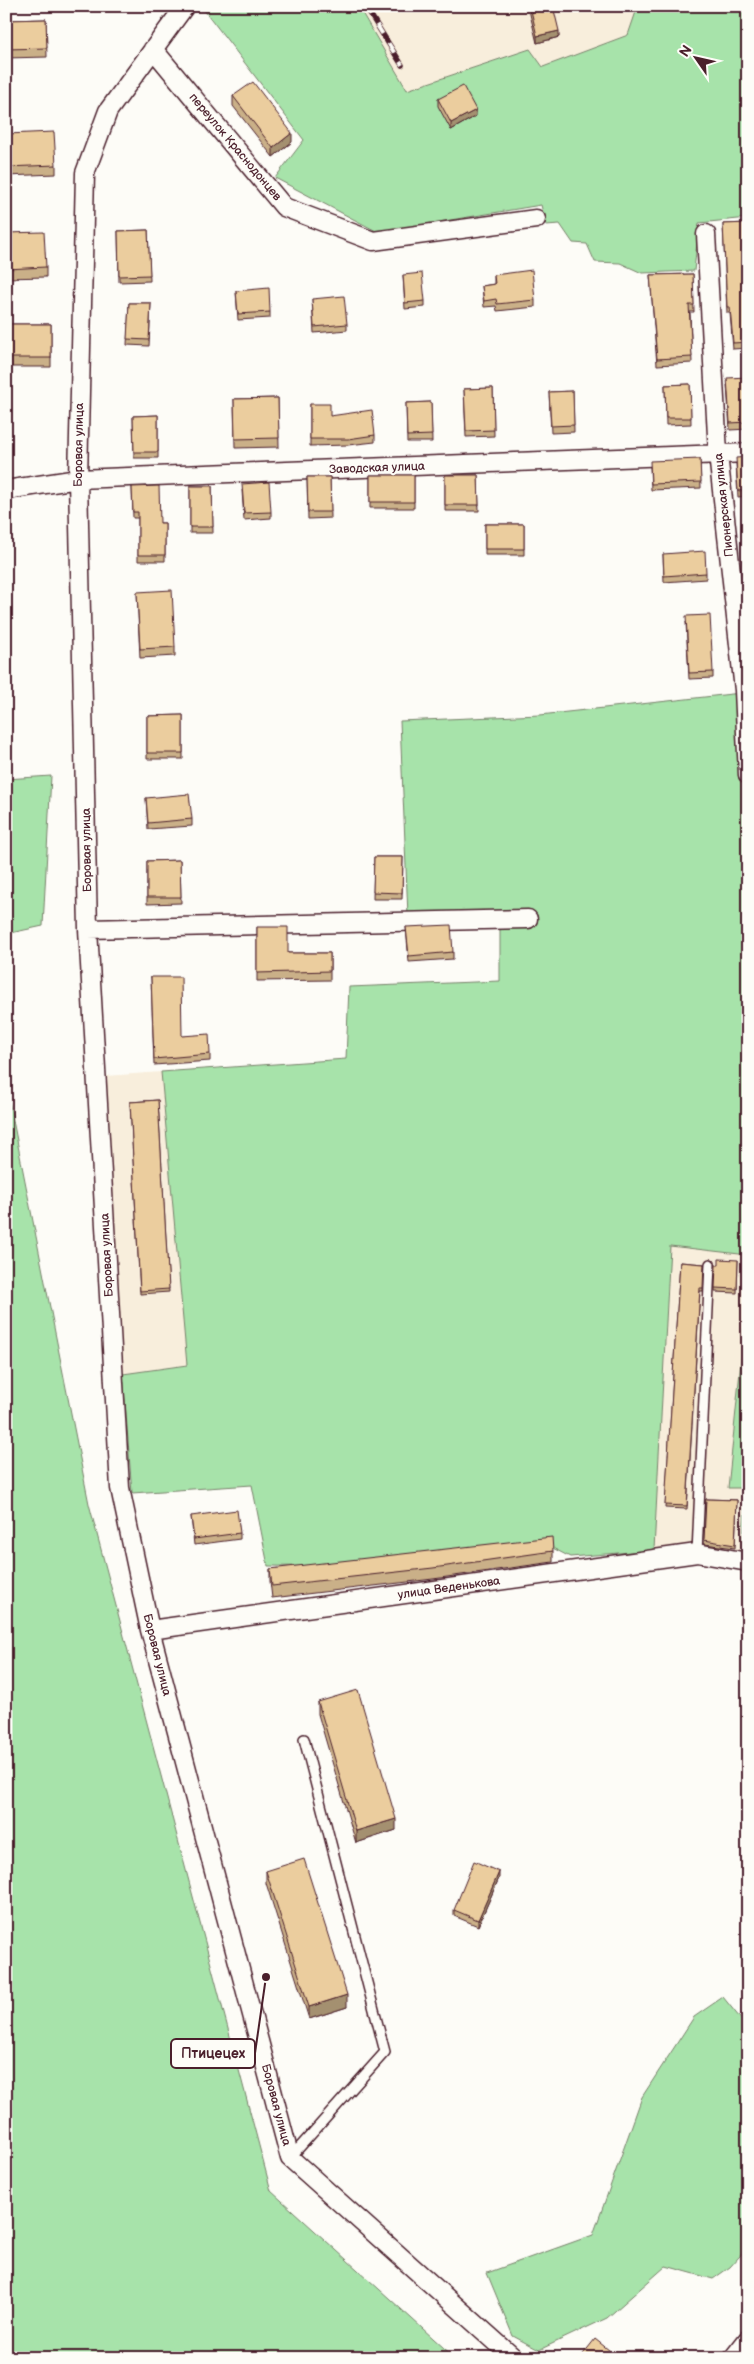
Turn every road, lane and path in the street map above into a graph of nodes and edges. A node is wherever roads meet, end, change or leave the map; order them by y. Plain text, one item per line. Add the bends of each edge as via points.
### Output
1 (185, 6) edge
2 (153, 49) junction
3 (536, 219) dead end
4 (706, 234) dead end
5 (748, 453) edge
6 (718, 454) junction
7 (78, 479) junction
8 (6, 490) edge
9 (746, 690) edge
10 (748, 775) edge
11 (528, 919) dead end
12 (88, 929) junction
13 (710, 1264) dead end
14 (697, 1553) junction
15 (748, 1562) edge
16 (150, 1630) junction
17 (304, 1739) dead end
18 (290, 2158) junction
19 (748, 2339) edge
20 (514, 2358) edge
21 (733, 2358) edge

1 - 2 street, Боровая улица
2 - 3 street, переулок Краснодонцев via 284,207 373,241
2 - 7 street, Боровая улица via 108,111 85,173
4 - 6 street, Пионерская улица
5 - 6 street, Заводская улица
6 - 7 street, Заводская улица
6 - 9 street, Пионерская улица
7 - 8 street, Заводская улица
7 - 12 street, Боровая улица
9 - 10 street, Пионерская улица
11 - 12 street
12 - 16 street, Боровая улица via 120,1488
13 - 14 lane
14 - 15 street, улица Веденькова
14 - 16 street, улица Веденькова
16 - 18 street, Боровая улица
17 - 18 lane via 384,2052
18 - 20 street, Боровая улица
19 - 21 street

